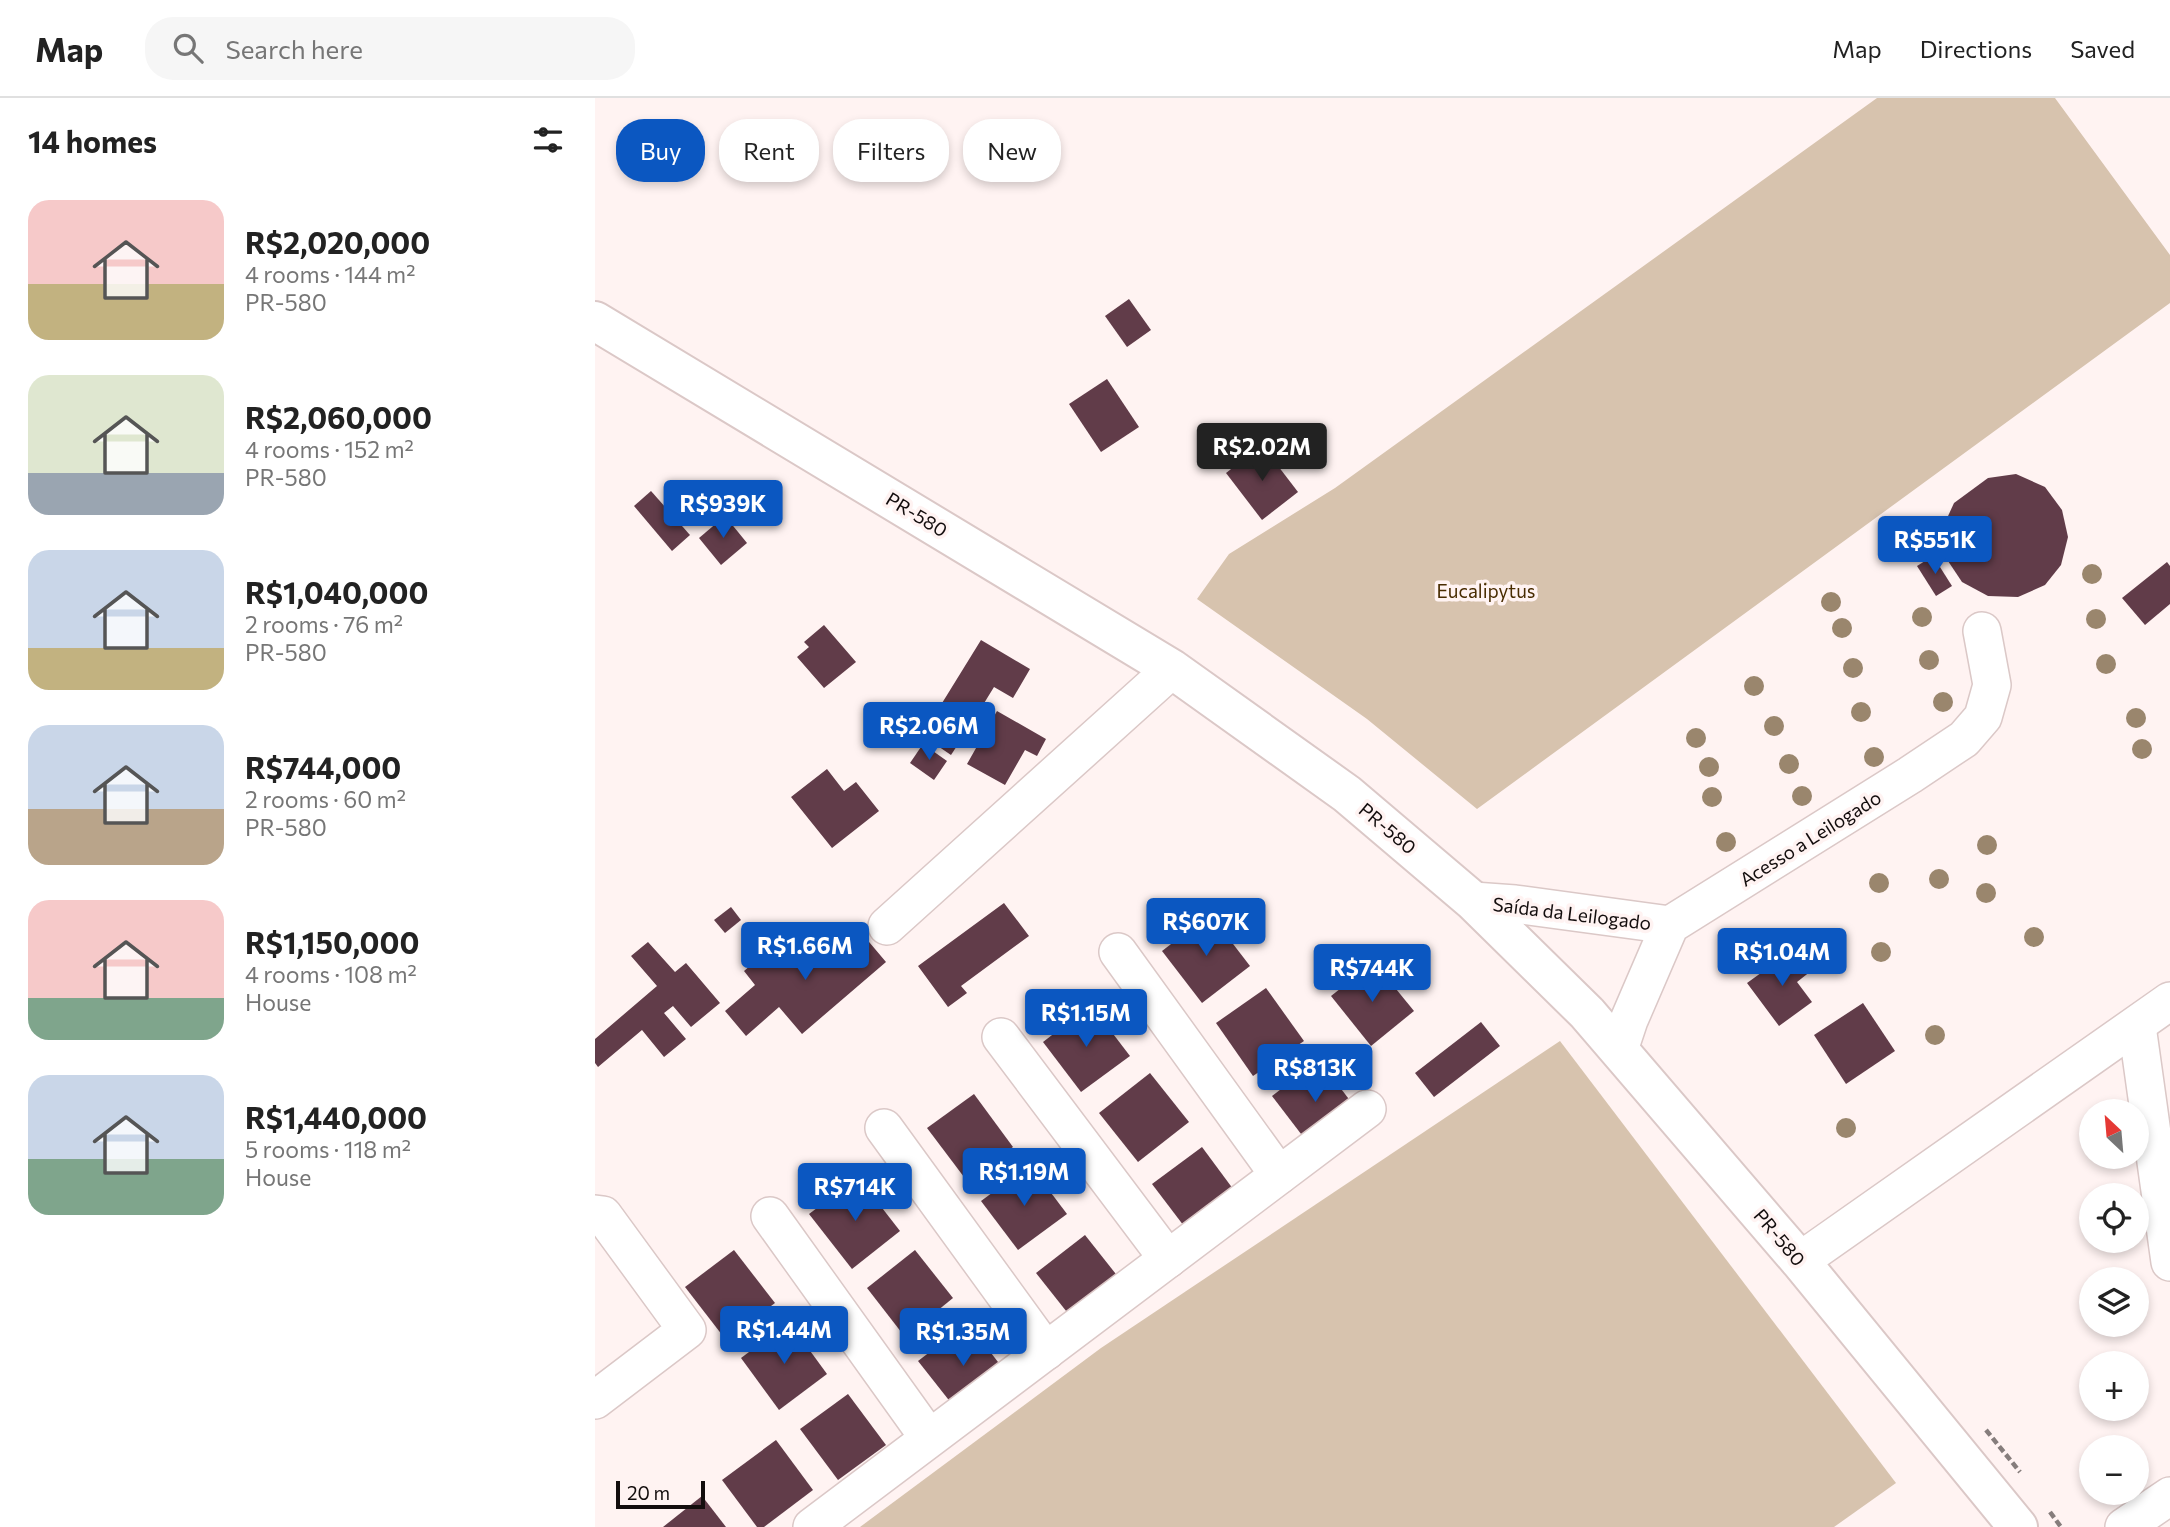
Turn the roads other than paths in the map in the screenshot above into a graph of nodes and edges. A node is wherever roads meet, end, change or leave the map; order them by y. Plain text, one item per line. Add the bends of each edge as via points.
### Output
1 (595, 321) edge
2 (1982, 631) dead end
3 (1173, 669) junction
4 (1473, 901) junction
5 (1670, 925) junction
6 (887, 926) dead end
7 (1118, 952) dead end
8 (2170, 1001) edge
9 (2137, 1026) junction
10 (1001, 1037) dead end
11 (1619, 1050) junction
12 (1367, 1109) dead end
13 (884, 1128) dead end
14 (1279, 1175) junction
15 (595, 1214) edge
16 (770, 1216) dead end
17 (1168, 1259) junction
18 (1800, 1261) junction
19 (2170, 1262) edge
20 (1046, 1350) junction
21 (595, 1400) edge
22 (929, 1438) junction
23 (2170, 1496) edge
24 (812, 1527) edge
25 (2018, 1527) edge
26 (2124, 1527) edge

1 - 3 main road, PR-580 / PR-580
2 - 5 street, Acesso a Leilogado via 1992,685 1983,717 1963,739
3 - 4 main road, PR-580 / PR-580 via 1347,794
3 - 6 street
4 - 5 street, Saída da Leilogado
4 - 11 main road, PR-580 / PR-580
5 - 11 street
7 - 14 street
8 - 9 street
9 - 18 street
9 - 19 street
10 - 17 street
11 - 18 main road, PR-580 / PR-580
12 - 14 street
13 - 20 street
14 - 17 street
15 - 21 street via 603,1214 687,1330
16 - 22 street
17 - 20 street
18 - 25 main road, PR-580 / PR-580
20 - 22 street
22 - 24 street
23 - 26 street

